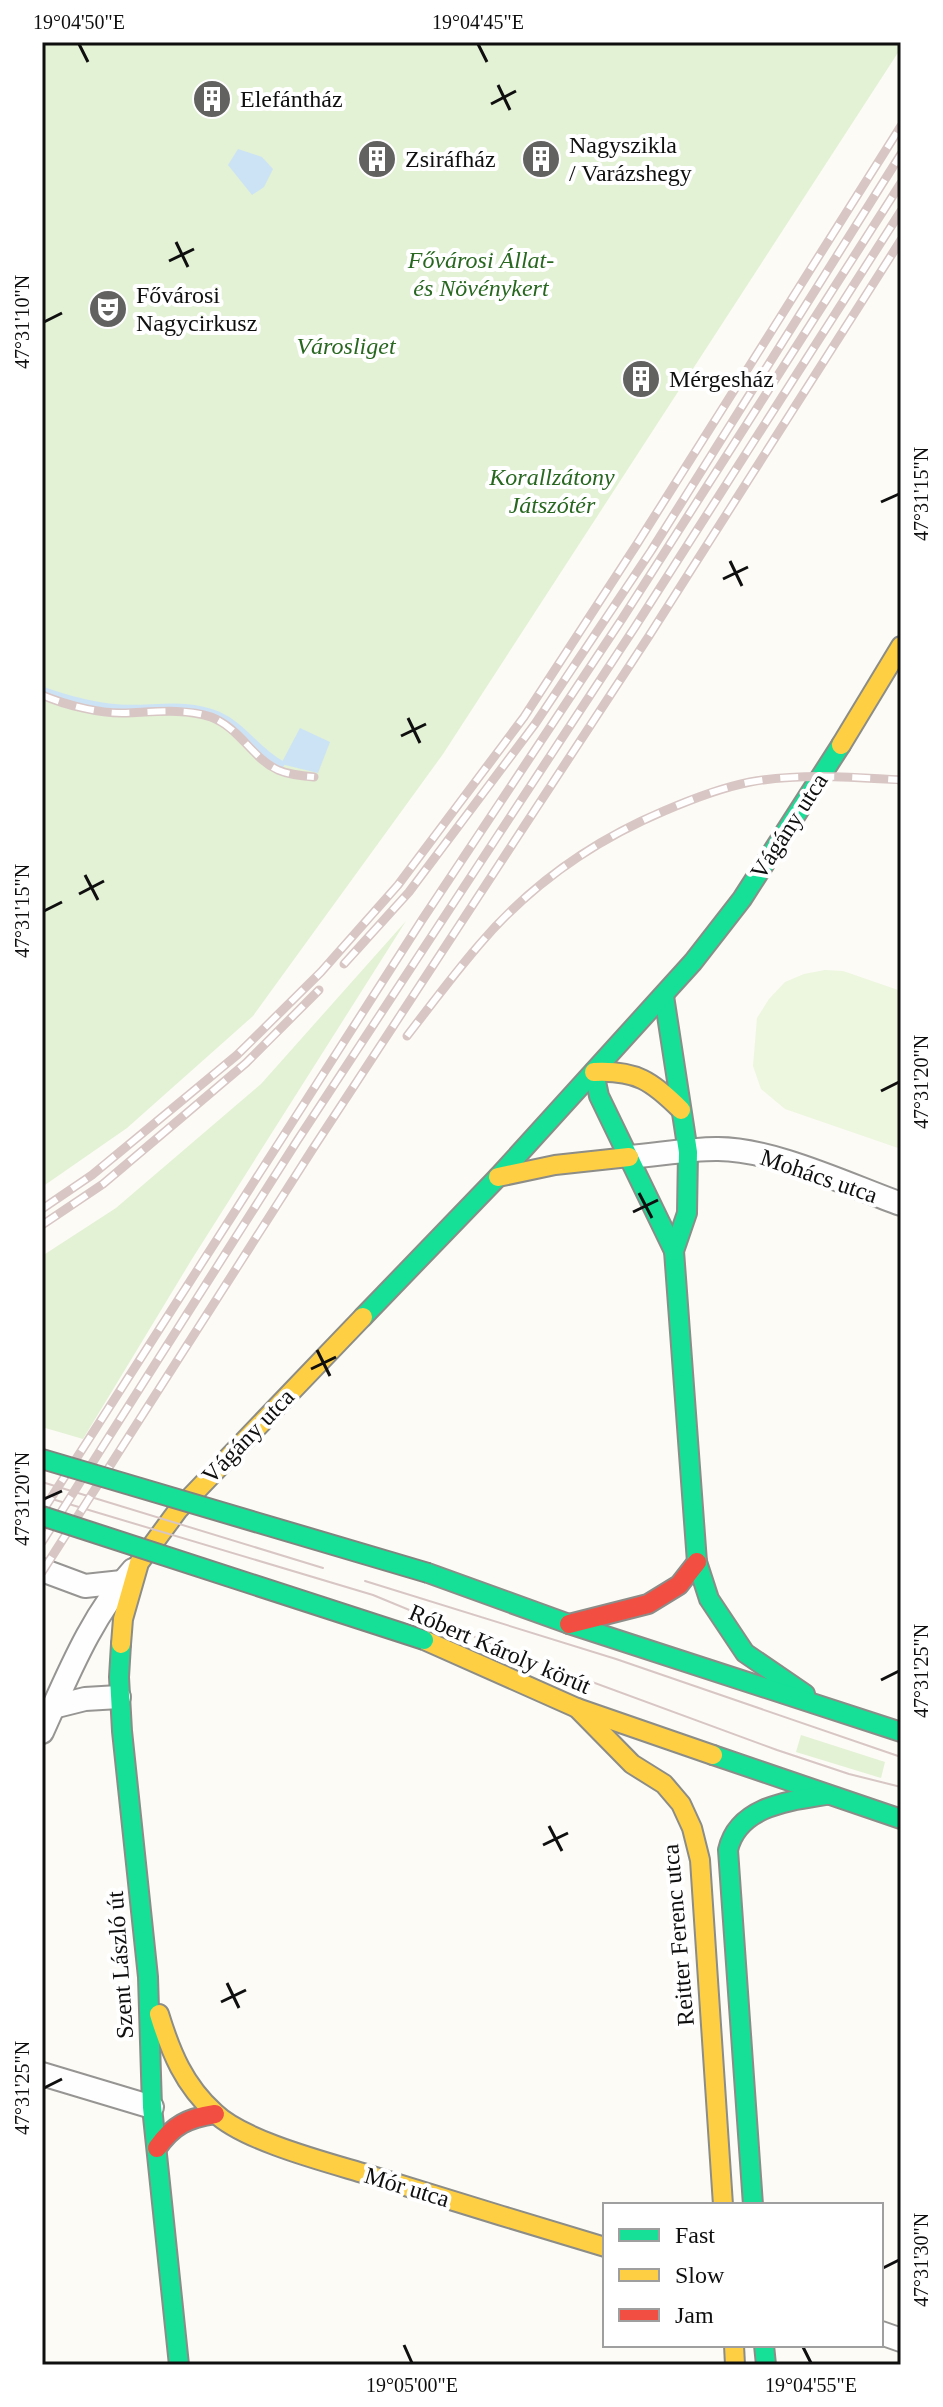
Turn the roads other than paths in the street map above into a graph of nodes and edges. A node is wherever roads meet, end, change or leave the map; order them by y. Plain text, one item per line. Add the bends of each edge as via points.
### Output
1 (901, 646) edge
2 (664, 996) junction
3 (594, 1072) junction
4 (681, 1110) junction
5 (688, 1152) junction
6 (629, 1157) junction
7 (498, 1177) junction
8 (901, 1204) edge
9 (674, 1251) junction
10 (42, 1459) edge
11 (42, 1516) edge
12 (697, 1562) junction
13 (139, 1563) junction
14 (42, 1570) edge
15 (122, 1582) junction
16 (85, 1586) junction
17 (98, 1615) junction
18 (569, 1624) junction
19 (119, 1697) junction
20 (53, 1707) junction
21 (577, 1708) junction
22 (830, 1710) junction
23 (42, 1732) edge
24 (901, 1732) edge
25 (826, 1795) junction
26 (901, 1819) edge
27 (148, 1977) junction
28 (42, 2074) edge
29 (152, 2107) junction
30 (215, 2114) junction
31 (157, 2148) junction
32 (723, 2203) edge
33 (753, 2203) edge
34 (603, 2246) edge
35 (179, 2365) edge

1 - 2 street, Vágány utca via 742,899
2 - 3 street, Vágány utca
2 - 4 street
3 - 4 street via 622,1071 650,1080
3 - 6 street via 599,1096
3 - 7 street, Vágány utca
4 - 5 street
5 - 6 street
5 - 8 street, Mohács utca via 753,1153
5 - 9 street via 687,1213
6 - 7 street
6 - 9 street
7 - 13 street, Vágány utca via 178,1510
9 - 12 street
10 - 18 street, Róbert Károly körút, bridge via 428,1573
11 - 21 street, Róbert Károly körút, bridge via 424,1640
12 - 18 street via 679,1585 648,1604
12 - 22 street via 709,1599 745,1653
13 - 15 street
13 - 19 street, Szent László út via 123,1619
14 - 16 street
15 - 16 street
15 - 17 street
16 - 17 street
17 - 20 street
18 - 22 street, Róbert Károly körút
19 - 20 street
19 - 27 street, Szent László út
20 - 23 street
21 - 25 street, Róbert Károly körút
21 - 32 street, Reitter Ferenc utca via 632,1764 664,1784 681,1804 697,1846
22 - 24 street, Róbert Károly körút
25 - 26 street, Róbert Károly körút
25 - 33 street via 752,1815 735,1831 727,1856
27 - 29 street, Szent László út
27 - 30 street, Mór utca via 183,2077
28 - 29 street
29 - 31 street, Szent László út
30 - 31 street via 187,2118 169,2128
30 - 34 street, Mór utca via 239,2130 316,2159
31 - 35 street, Szent László út

